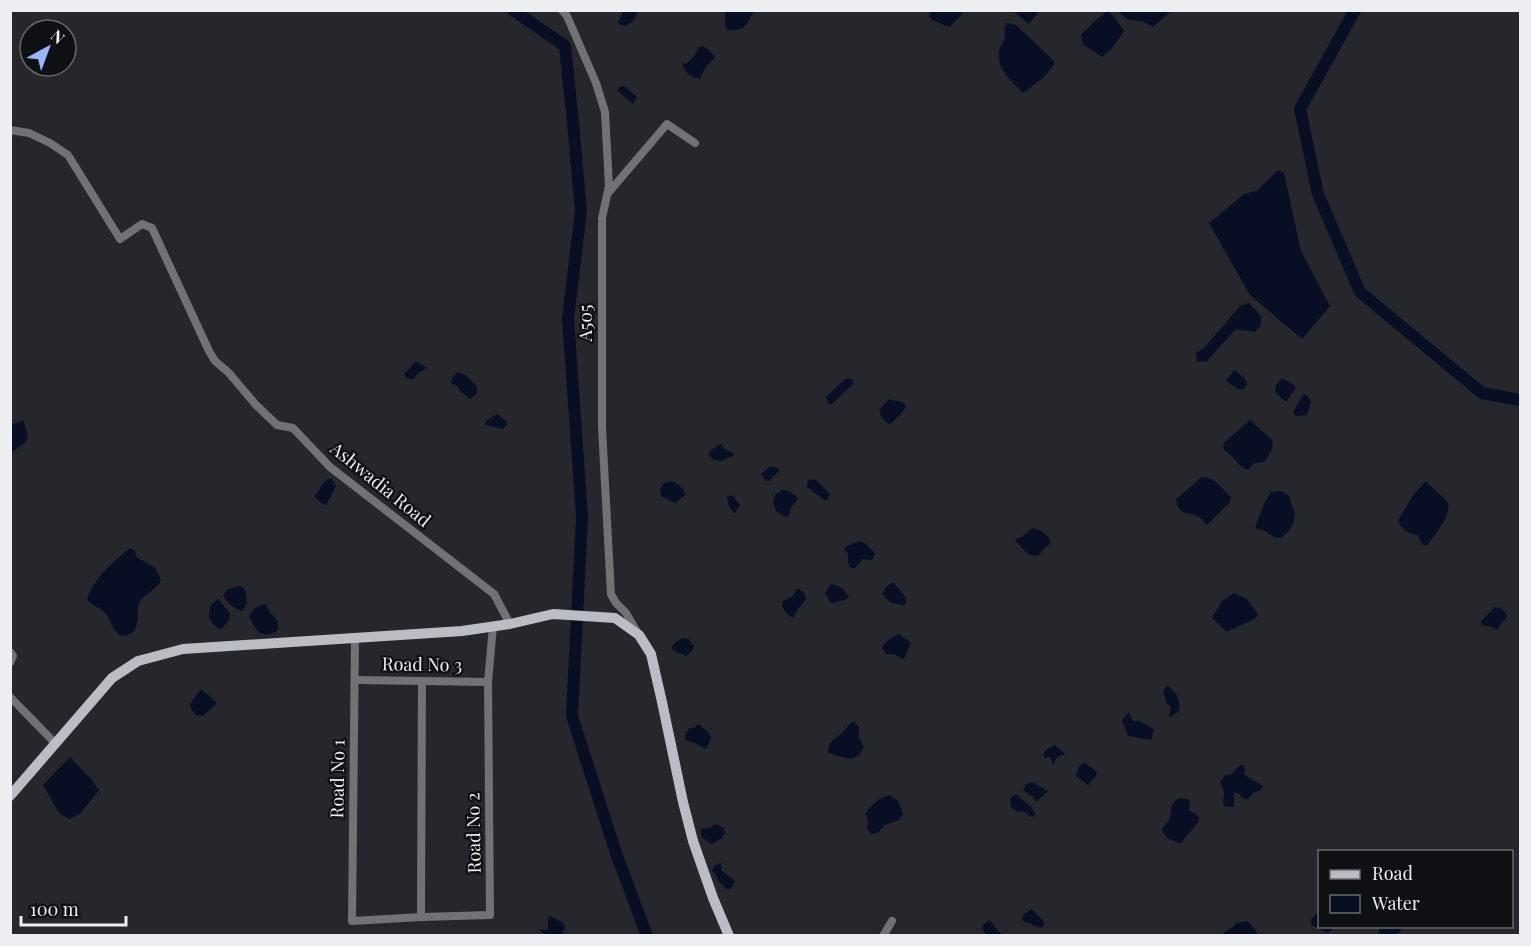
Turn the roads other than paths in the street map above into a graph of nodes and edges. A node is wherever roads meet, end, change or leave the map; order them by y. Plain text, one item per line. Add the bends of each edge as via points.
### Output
1 (562, 10) edge
2 (10, 130) edge
3 (695, 143) dead end
4 (607, 195) junction
5 (510, 624) junction
6 (494, 626) junction
7 (639, 635) junction
8 (355, 638) junction
9 (10, 652) edge
10 (10, 663) edge
11 (355, 680) junction
12 (422, 681) junction
13 (488, 682) junction
14 (10, 697) edge
15 (55, 743) junction
16 (10, 796) edge
17 (421, 917) junction
18 (892, 921) dead end
19 (729, 936) edge
20 (883, 936) edge

1 - 4 street, A505 via 605,112
2 - 5 street, Ashwadia Road via 29,133 68,155 120,239 142,224 152,228 215,361 277,425 293,428 330,467 494,594
3 - 4 street via 667,124
4 - 7 street, A505 via 602,218 602,428 611,594
5 - 6 main road
5 - 7 main road via 553,614 615,618
6 - 8 main road
6 - 13 street
7 - 19 main road via 651,654 693,841
8 - 11 street, Road No 1
8 - 15 main road via 183,649 138,661 112,678
9 - 10 street
11 - 12 street, Road No 3
11 - 17 street, Road No 1 via 352,921
12 - 13 street, Road No 3
12 - 17 street
13 - 17 street, Road No 2 via 490,915
14 - 15 street
15 - 16 main road
18 - 20 street

